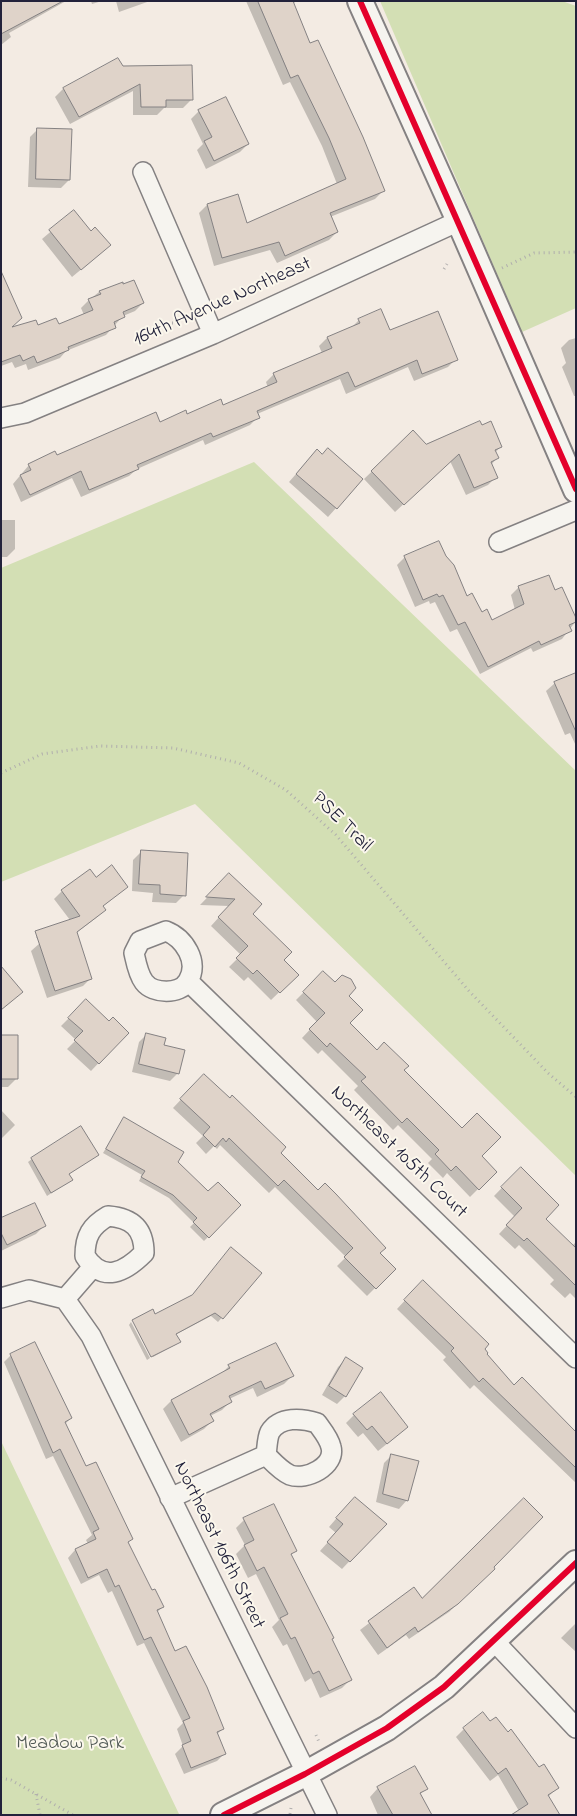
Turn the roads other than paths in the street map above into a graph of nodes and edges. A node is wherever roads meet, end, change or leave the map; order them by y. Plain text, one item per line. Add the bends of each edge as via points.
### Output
1 (360, 1) edge
2 (143, 172) dead end
3 (460, 221) junction
4 (213, 334) junction
5 (1, 418) edge
6 (576, 490) edge
7 (576, 510) edge
8 (499, 542) dead end
9 (188, 981) dead end
10 (92, 1268) dead end
11 (1, 1298) edge
12 (64, 1299) junction
13 (576, 1358) edge
14 (266, 1455) dead end
15 (170, 1498) junction
16 (576, 1563) edge
17 (494, 1641) junction
18 (576, 1728) edge
19 (305, 1774) junction
20 (223, 1815) edge
21 (327, 1815) edge

1 - 3 street
2 - 4 street
3 - 4 street, 164th Avenue Northeast
3 - 6 street
4 - 5 street, 164th Avenue Northeast via 25,413
7 - 8 street
9 - 13 street, Northeast 105th Court
10 - 12 street
11 - 12 street via 29,1290
12 - 15 street, Northeast 106th Street via 91,1336
14 - 15 street
15 - 19 street, Northeast 106th Street
16 - 17 street
17 - 18 street
17 - 19 street via 444,1687 387,1728
19 - 20 street
19 - 21 street, Northeast 106th Street

